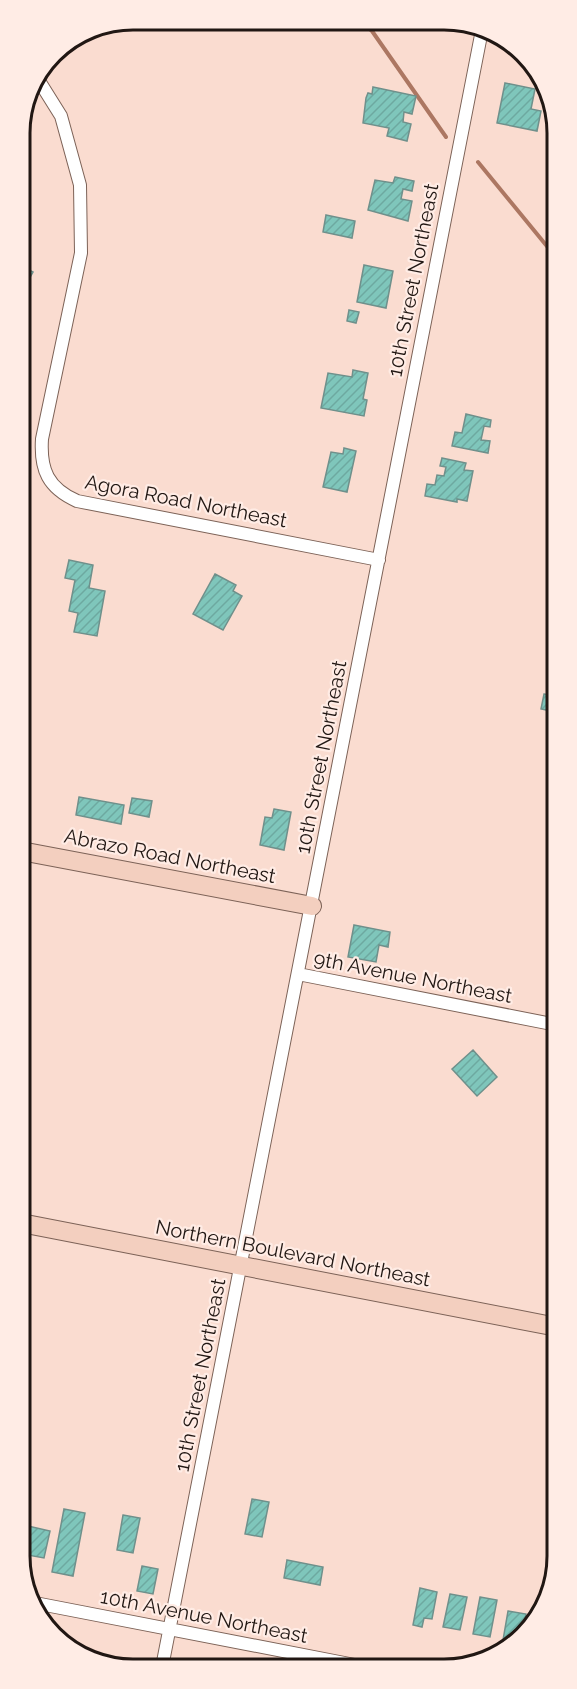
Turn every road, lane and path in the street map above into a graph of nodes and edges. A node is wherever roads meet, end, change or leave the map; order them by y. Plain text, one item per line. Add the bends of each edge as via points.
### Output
1 (481, 37) edge
2 (42, 86) edge
3 (379, 560) junction
4 (30, 853) edge
5 (312, 906) junction
6 (298, 974) junction
7 (547, 1023) edge
8 (30, 1225) edge
9 (241, 1266) junction
10 (547, 1326) edge
11 (43, 1605) edge
12 (170, 1629) junction
13 (164, 1659) edge
14 (324, 1659) edge

1 - 3 street, 10th Street Northeast
2 - 3 street, Agora Road Northeast via 61,116 80,185 81,253 42,439 47,477 55,488 77,501
3 - 5 street, 10th Street Northeast
4 - 5 main road, Abrazo Road Northeast
5 - 6 street, 10th Street Northeast
6 - 7 street, 9th Avenue Northeast
6 - 9 street, 10th Street Northeast
8 - 9 main road, Northern Boulevard Northeast
9 - 10 main road, Northern Boulevard Northeast
9 - 12 street, 10th Street Northeast
11 - 12 street, 10th Avenue Northeast
12 - 13 street, 10th Street Northeast
12 - 14 street, 10th Avenue Northeast

